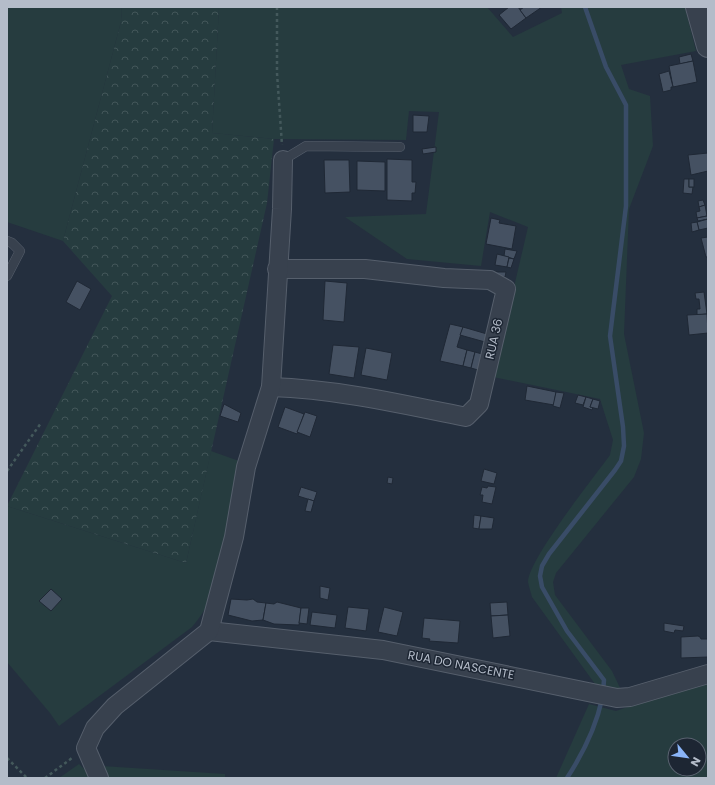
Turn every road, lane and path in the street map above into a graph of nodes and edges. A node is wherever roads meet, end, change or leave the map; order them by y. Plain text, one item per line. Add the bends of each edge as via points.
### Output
1 (277, 7) edge
2 (697, 7) edge
3 (708, 46) edge
4 (400, 147) dead end
5 (283, 160) junction
6 (7, 241) edge
7 (277, 270) junction
8 (7, 276) edge
9 (271, 387) junction
10 (41, 423) dead end
11 (7, 471) edge
12 (209, 631) junction
13 (708, 674) edge
14 (86, 748) junction
15 (7, 758) edge
16 (27, 778) edge
17 (45, 778) edge
18 (99, 778) edge

1 - 5 path via 277,73
2 - 3 street
4 - 5 lane via 306,146
5 - 7 street
6 - 8 lane via 20,251
7 - 9 street
7 - 9 street, RUA 36 via 364,269 444,278 490,280 506,289 479,404 466,417 344,394
9 - 12 street via 246,467 234,536
10 - 11 path
12 - 13 street, RUA DO NASCENTE via 383,650 617,698 630,697
12 - 14 street via 115,706 95,728
14 - 17 path
14 - 18 street
15 - 16 path

